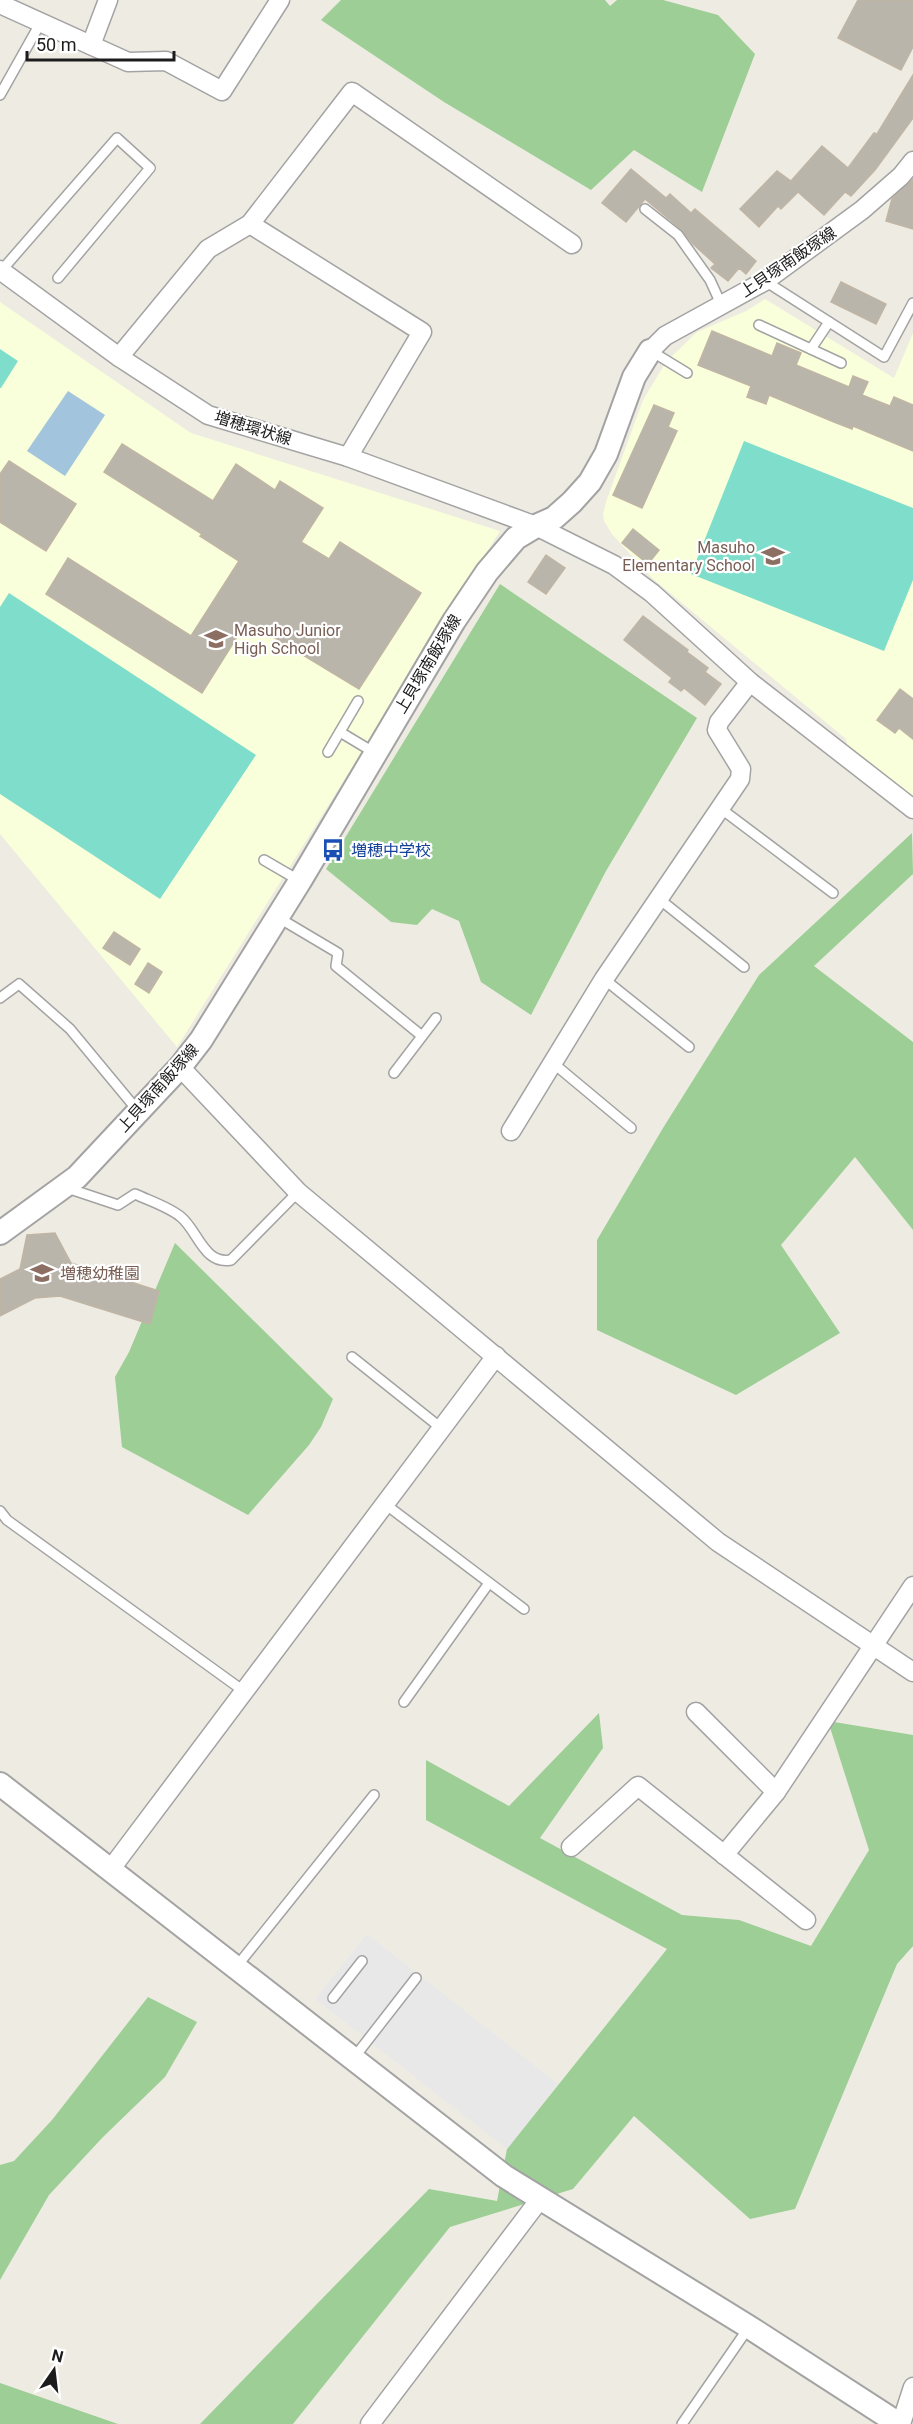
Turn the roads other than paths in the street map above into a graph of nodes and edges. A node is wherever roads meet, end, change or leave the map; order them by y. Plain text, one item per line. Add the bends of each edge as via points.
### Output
1 (108, 0) edge
2 (272, 3) edge
3 (0, 4) edge
4 (41, 22) junction
5 (91, 45) junction
6 (0, 95) edge
7 (913, 161) edge
8 (645, 209) dead end
9 (250, 224) junction
10 (572, 244) dead end
11 (0, 270) edge
12 (58, 278) dead end
13 (765, 281) junction
14 (913, 303) edge
15 (721, 304) junction
16 (829, 322) junction
17 (759, 325) dead end
18 (811, 349) junction
19 (650, 351) junction
20 (119, 357) junction
21 (841, 363) dead end
22 (687, 373) dead end
23 (348, 457) junction
24 (536, 526) junction
25 (750, 682) junction
26 (358, 700) dead end
27 (340, 732) junction
28 (328, 752) dead end
29 (375, 753) junction
30 (720, 808) junction
31 (913, 809) edge
32 (264, 860) dead end
33 (300, 881) junction
34 (833, 893) dead end
35 (658, 898) junction
36 (277, 916) junction
37 (744, 967) dead end
38 (604, 980) junction
39 (0, 998) edge
40 (436, 1018) dead end
41 (422, 1036) junction
42 (689, 1047) dead end
43 (553, 1063) junction
44 (180, 1067) junction
45 (394, 1073) dead end
46 (138, 1112) junction
47 (631, 1128) dead end
48 (511, 1131) dead end
49 (64, 1187) junction
50 (298, 1192) junction
51 (0, 1233) edge
52 (496, 1356) junction
53 (352, 1357) dead end
54 (441, 1428) junction
55 (385, 1504) junction
56 (0, 1511) edge
57 (489, 1583) junction
58 (913, 1586) edge
59 (524, 1609) dead end
60 (873, 1647) junction
61 (913, 1672) edge
62 (245, 1692) junction
63 (404, 1702) dead end
64 (696, 1712) dead end
65 (0, 1784) edge
66 (776, 1792) junction
67 (374, 1795) dead end
68 (571, 1847) dead end
69 (724, 1855) junction
70 (110, 1870) junction
71 (806, 1920) dead end
72 (362, 1961) dead end
73 (236, 1967) junction
74 (416, 1978) dead end
75 (333, 1998) dead end
76 (352, 2059) junction
77 (540, 2199) junction
78 (749, 2327) junction
79 (913, 2387) edge
80 (370, 2424) edge
81 (682, 2424) edge
82 (900, 2424) edge

1 - 5 street
2 - 5 street via 222,91 166,61 128,62
3 - 4 street
4 - 5 street
4 - 6 lane
7 - 13 street, 上貝塚南飯塚線 via 862,210
8 - 15 lane via 678,235 710,280
9 - 10 street via 352,92
9 - 20 street via 207,249
9 - 23 street via 422,332
11 - 12 lane via 117,138 150,168
11 - 20 street, 増穂環状線
13 - 15 street, 上貝塚南飯塚線
13 - 16 lane
14 - 16 lane via 884,357
15 - 19 street, 上貝塚南飯塚線 via 665,336
16 - 18 lane
17 - 18 lane
18 - 21 lane
19 - 22 lane
19 - 24 street, 上貝塚南飯塚線 via 634,377 606,454 590,482 554,518
20 - 23 street, 増穂環状線 via 208,415
23 - 24 street, 増穂環状線
24 - 25 street, 増穂環状線 via 614,565
24 - 29 street, 上貝塚南飯塚線 via 516,538 487,572
25 - 30 street via 717,730 741,769 740,779
25 - 31 street, 増穂環状線
26 - 27 lane
27 - 28 lane
27 - 29 lane
29 - 33 street, 上貝塚南飯塚線
30 - 34 lane
30 - 35 street
32 - 33 lane
33 - 36 street, 上貝塚南飯塚線
35 - 37 lane
35 - 38 street
36 - 41 lane via 338,953 336,966
36 - 44 street, 上貝塚南飯塚線 via 201,1040
38 - 42 lane
38 - 43 street
39 - 46 lane via 19,984 70,1029
40 - 41 lane
41 - 45 lane
43 - 47 lane
43 - 48 street
44 - 46 street, 上貝塚南飯塚線
44 - 50 street
46 - 49 street, 上貝塚南飯塚線
49 - 50 lane via 118,1205 135,1194 181,1217 213,1258 224,1261 231,1260
49 - 51 street, 上貝塚南飯塚線
50 - 52 street
52 - 54 street
52 - 60 street via 718,1542
53 - 54 lane
54 - 55 street
55 - 57 lane
55 - 62 street
56 - 62 lane via 7,1520
57 - 59 lane
57 - 63 lane
58 - 60 street
60 - 61 street
60 - 66 street
62 - 70 street
64 - 66 street
65 - 70 street
66 - 69 street
67 - 73 lane
68 - 69 street via 638,1786
69 - 71 street
70 - 73 street
72 - 75 lane
73 - 76 street
74 - 76 lane
76 - 77 street via 504,2176
77 - 78 street
77 - 80 street
78 - 81 lane
78 - 82 street
79 - 82 street

